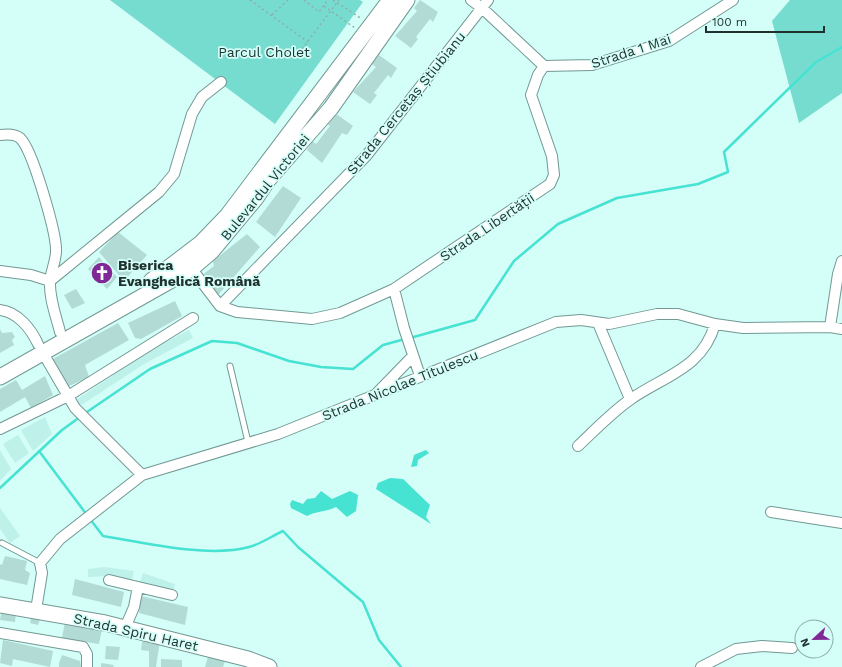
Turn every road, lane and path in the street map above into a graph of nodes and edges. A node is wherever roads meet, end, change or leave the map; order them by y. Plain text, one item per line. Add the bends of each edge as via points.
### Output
1 (250, 0) edge
2 (288, 0) edge
3 (304, 0) edge
4 (328, 0) edge
5 (333, 0) edge
6 (339, 0) edge
7 (390, 0) edge
8 (408, 0) edge
9 (471, 0) edge
10 (733, 0) edge
11 (337, 3) junction
12 (485, 4) edge
13 (324, 6) junction
14 (330, 11) junction
15 (271, 15) junction
16 (369, 30) junction
17 (308, 42) junction
18 (296, 57) dead end
19 (544, 66) junction
20 (221, 82) dead end
21 (0, 135) edge
22 (842, 261) edge
23 (187, 263) junction
24 (0, 271) edge
25 (50, 281) junction
26 (394, 289) junction
27 (220, 306) junction
28 (0, 310) edge
29 (193, 318) dead end
30 (598, 323) junction
31 (715, 324) junction
32 (830, 327) junction
33 (842, 329) edge
34 (60, 332) junction
35 (41, 348) junction
36 (412, 357) junction
37 (230, 366) dead end
38 (0, 367) edge
39 (420, 376) junction
40 (0, 377) edge
41 (68, 396) junction
42 (372, 398) junction
43 (630, 399) junction
44 (0, 429) edge
45 (248, 442) junction
46 (578, 446) dead end
47 (142, 475) junction
48 (771, 512) dead end
49 (842, 524) edge
50 (2, 543) dead end
51 (40, 563) junction
52 (108, 580) dead end
53 (138, 587) junction
54 (172, 595) dead end
55 (0, 605) edge
56 (36, 610) junction
57 (125, 628) junction
58 (0, 633) edge
59 (792, 648) dead end
60 (87, 667) edge
61 (269, 667) edge
62 (701, 667) edge

1 - 15 path
2 - 15 path
3 - 13 path via 320,12
4 - 13 path
5 - 11 path
6 - 11 path
7 - 16 main road, Bulevardul Victoriei
8 - 23 main road, Bulevardul Victoriei via 331,108 268,180 212,251
9 - 12 street
10 - 19 street, Strada 1 Mai via 669,41 592,65
11 - 14 path
11 - 16 path
12 - 19 street
12 - 27 street, Strada Cercetaș Știubianu via 367,155
13 - 14 path
14 - 16 path
14 - 17 path
15 - 17 path
16 - 23 main road, Bulevardul Victoriei via 227,216 201,243
17 - 18 path
19 - 26 street, Strada Libertății via 531,95 552,156 554,175 550,184
20 - 25 street via 202,97 192,114 174,174 169,182
21 - 25 street via 9,134 20,138 31,155 56,248
22 - 32 street
23 - 27 street
23 - 34 main road, Bulevardul Victoriei
23 - 35 main road, Bulevardul Victoriei
24 - 25 street
25 - 34 street
26 - 27 street, Strada Libertății via 340,313 312,319 237,312
26 - 36 street
28 - 35 street via 10,313 30,328
29 - 41 street
30 - 31 street, Strada Nicolae Titulescu via 609,324 657,314 678,314
30 - 39 street, Strada Nicolae Titulescu via 581,320 556,322
30 - 43 street
31 - 32 street, Strada Nicolae Titulescu via 743,328
31 - 43 street via 711,338 700,355 680,371
32 - 33 street, Strada Nicolae Titulescu
34 - 35 main road, Bulevardul Victoriei
35 - 38 main road, Bulevardul Victoriei
35 - 40 main road, Bulevardul Victoriei
35 - 41 street
36 - 39 street
36 - 42 street
37 - 45 lane
39 - 42 street, Strada Nicolae Titulescu
41 - 44 street
41 - 47 street via 76,408
42 - 45 street, Strada Nicolae Titulescu via 278,434
43 - 46 street
45 - 47 street, Strada Nicolae Titulescu
47 - 51 street, Strada Nicolae Titulescu via 60,539
48 - 49 street
50 - 51 lane
51 - 56 street via 42,572
52 - 53 street
53 - 54 street
53 - 57 street via 134,607
55 - 56 main road, Strada Spiru Haret
56 - 57 main road, Strada Spiru Haret
57 - 61 main road, Strada Spiru Haret via 248,659
58 - 60 street via 83,647 87,654
59 - 62 street via 762,646 736,649

